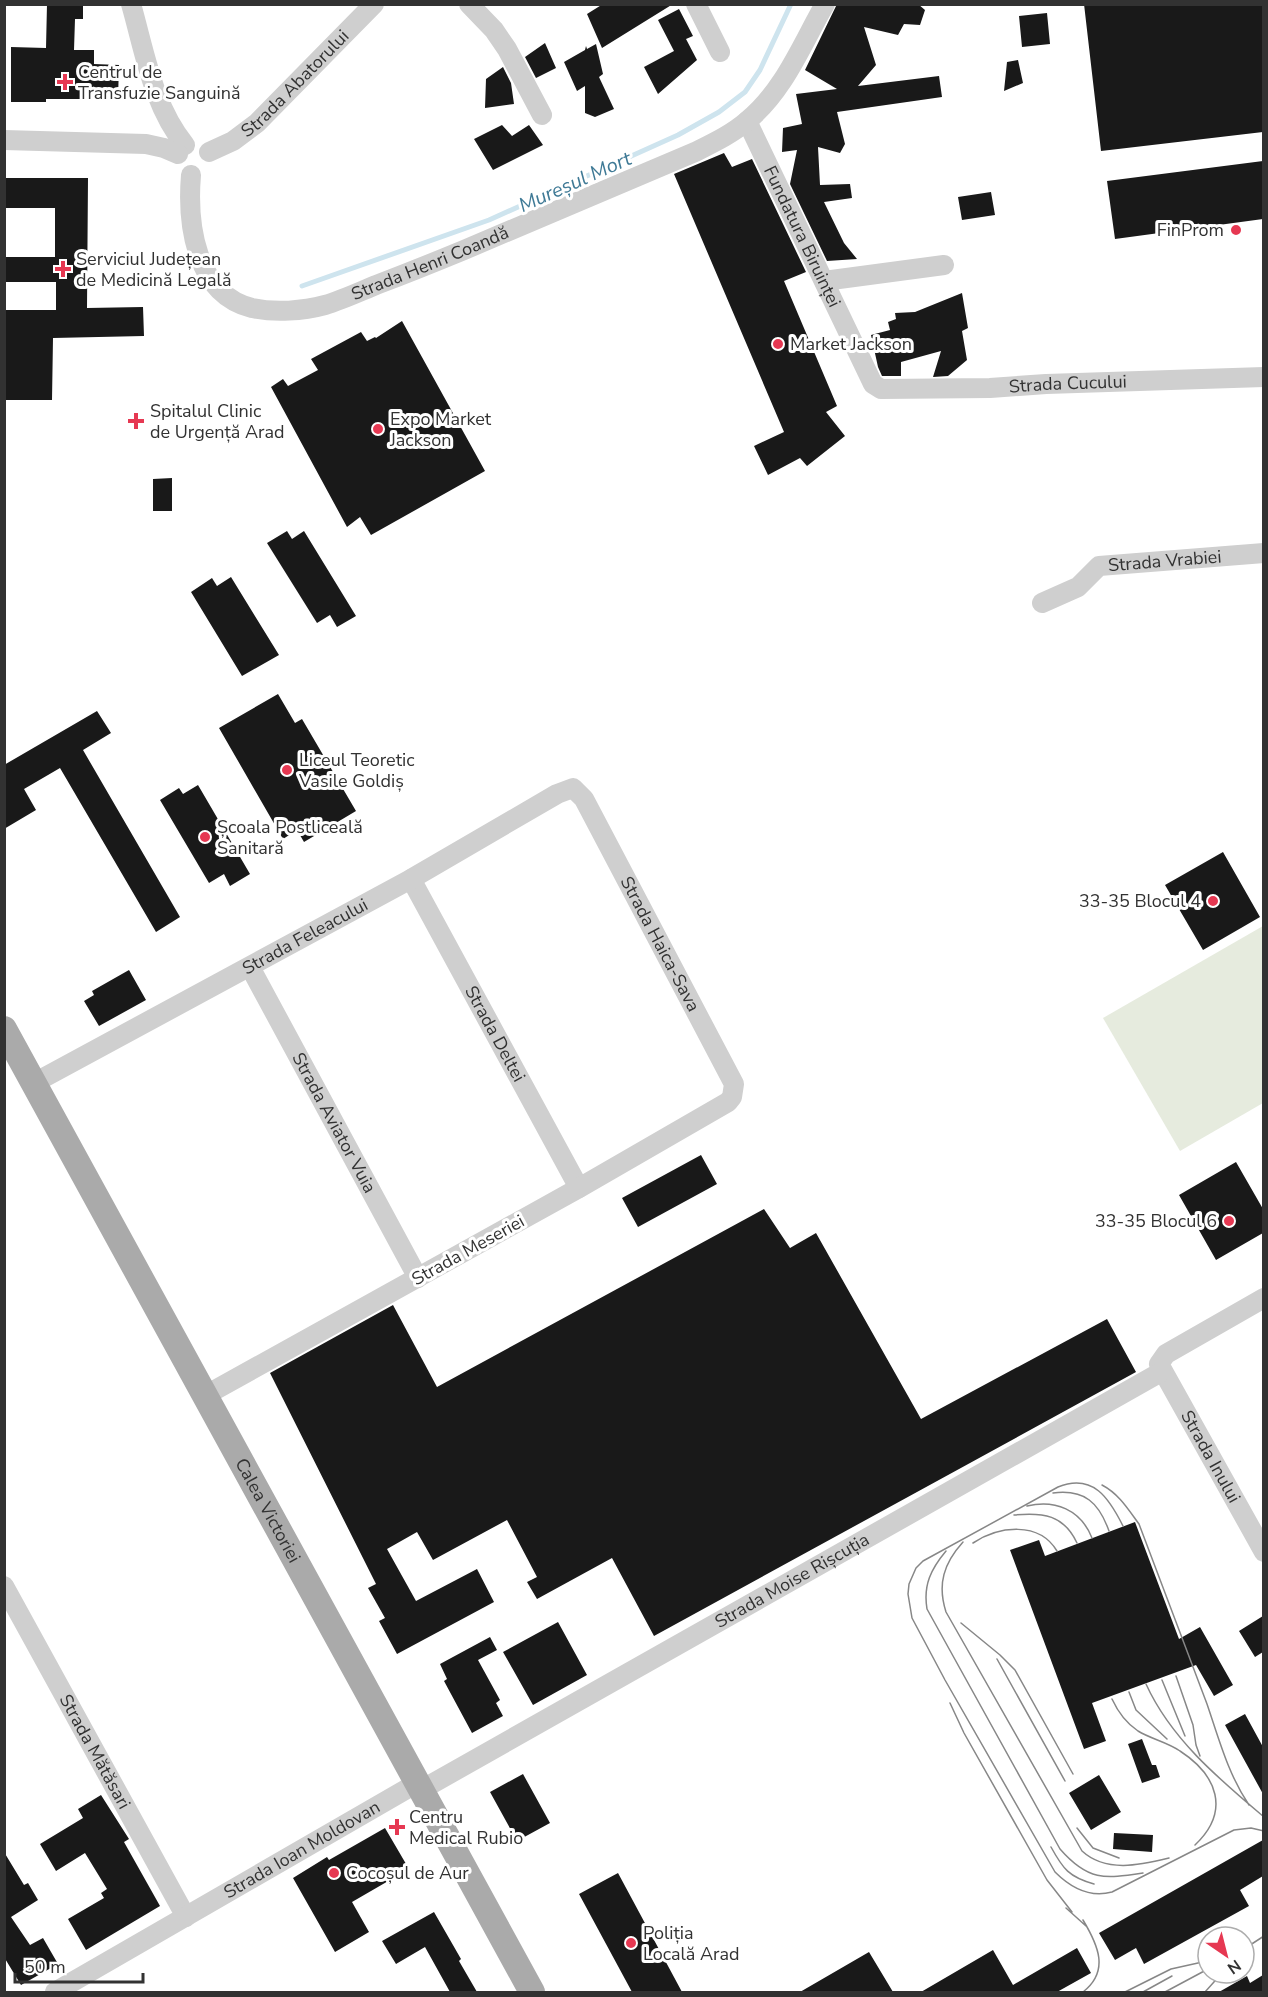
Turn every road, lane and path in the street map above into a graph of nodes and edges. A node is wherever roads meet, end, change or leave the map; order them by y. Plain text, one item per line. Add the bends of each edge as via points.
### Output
1 (131, 4) edge
2 (374, 4) edge
3 (469, 4) edge
4 (696, 4) edge
5 (825, 4) edge
6 (720, 52) dead end
7 (542, 115) dead end
8 (747, 121) junction
9 (4, 140) edge
10 (181, 150) junction
11 (209, 152) junction
12 (191, 175) junction
13 (944, 265) dead end
14 (824, 280) junction
15 (1263, 378) edge
16 (873, 384) joint
17 (1263, 553) edge
18 (1042, 603) dead end
19 (573, 788) joint
20 (411, 879) junction
21 (250, 967) junction
22 (4, 1029) edge
23 (34, 1083) junction
24 (728, 1102) joint
25 (579, 1188) junction
26 (418, 1278) junction
27 (1263, 1298) edge
28 (1160, 1366) junction
29 (206, 1395) junction
30 (1263, 1552) edge
31 (4, 1586) edge
32 (419, 1786) junction
33 (186, 1917) junction
34 (55, 1992) edge
35 (532, 1992) edge

1 - 10 street via 158,100
2 - 11 street, Strada Abatorului via 257,123
3 - 7 street via 495,30
4 - 6 street
5 - 8 street, Strada Henri Coandă via 775,92
8 - 12 street, Strada Henri Coandă via 684,157 412,272 325,305 303,309 252,308 219,289 202,263 193,234
8 - 14 street, Fundatura Biruinței
9 - 10 street via 146,144
10 - 11 street via 194,142
10 - 12 street via 179,165
11 - 12 street via 208,168
13 - 14 street
14 - 16 street, Fundatura Biruinței
15 - 16 street, Strada Cucului via 888,390
17 - 18 street, Strada Vrabiei via 1099,566 1078,587
19 - 20 street, Strada Feleacului
19 - 24 street, Strada Haica-Sava via 584,799 734,1084
20 - 21 street, Strada Feleacului
20 - 25 street, Strada Deltei
21 - 23 street, Strada Feleacului
21 - 26 street, Strada Aviator Vuia
22 - 23 main road, Calea Victoriei
23 - 29 main road, Calea Victoriei
24 - 25 street, Strada Meseriei
25 - 26 street, Strada Meseriei
26 - 29 street, Strada Meseriei
27 - 28 street, Strada Moise Rișcuția via 1166,1354
28 - 30 street, Strada Inului
28 - 32 street, Strada Moise Rișcuția
29 - 32 main road, Calea Victoriei
31 - 33 street, Strada Mătăsari
32 - 33 street, Strada Ioan Moldovan
32 - 35 main road, Calea Victoriei
33 - 34 street, Strada Ioan Moldovan

